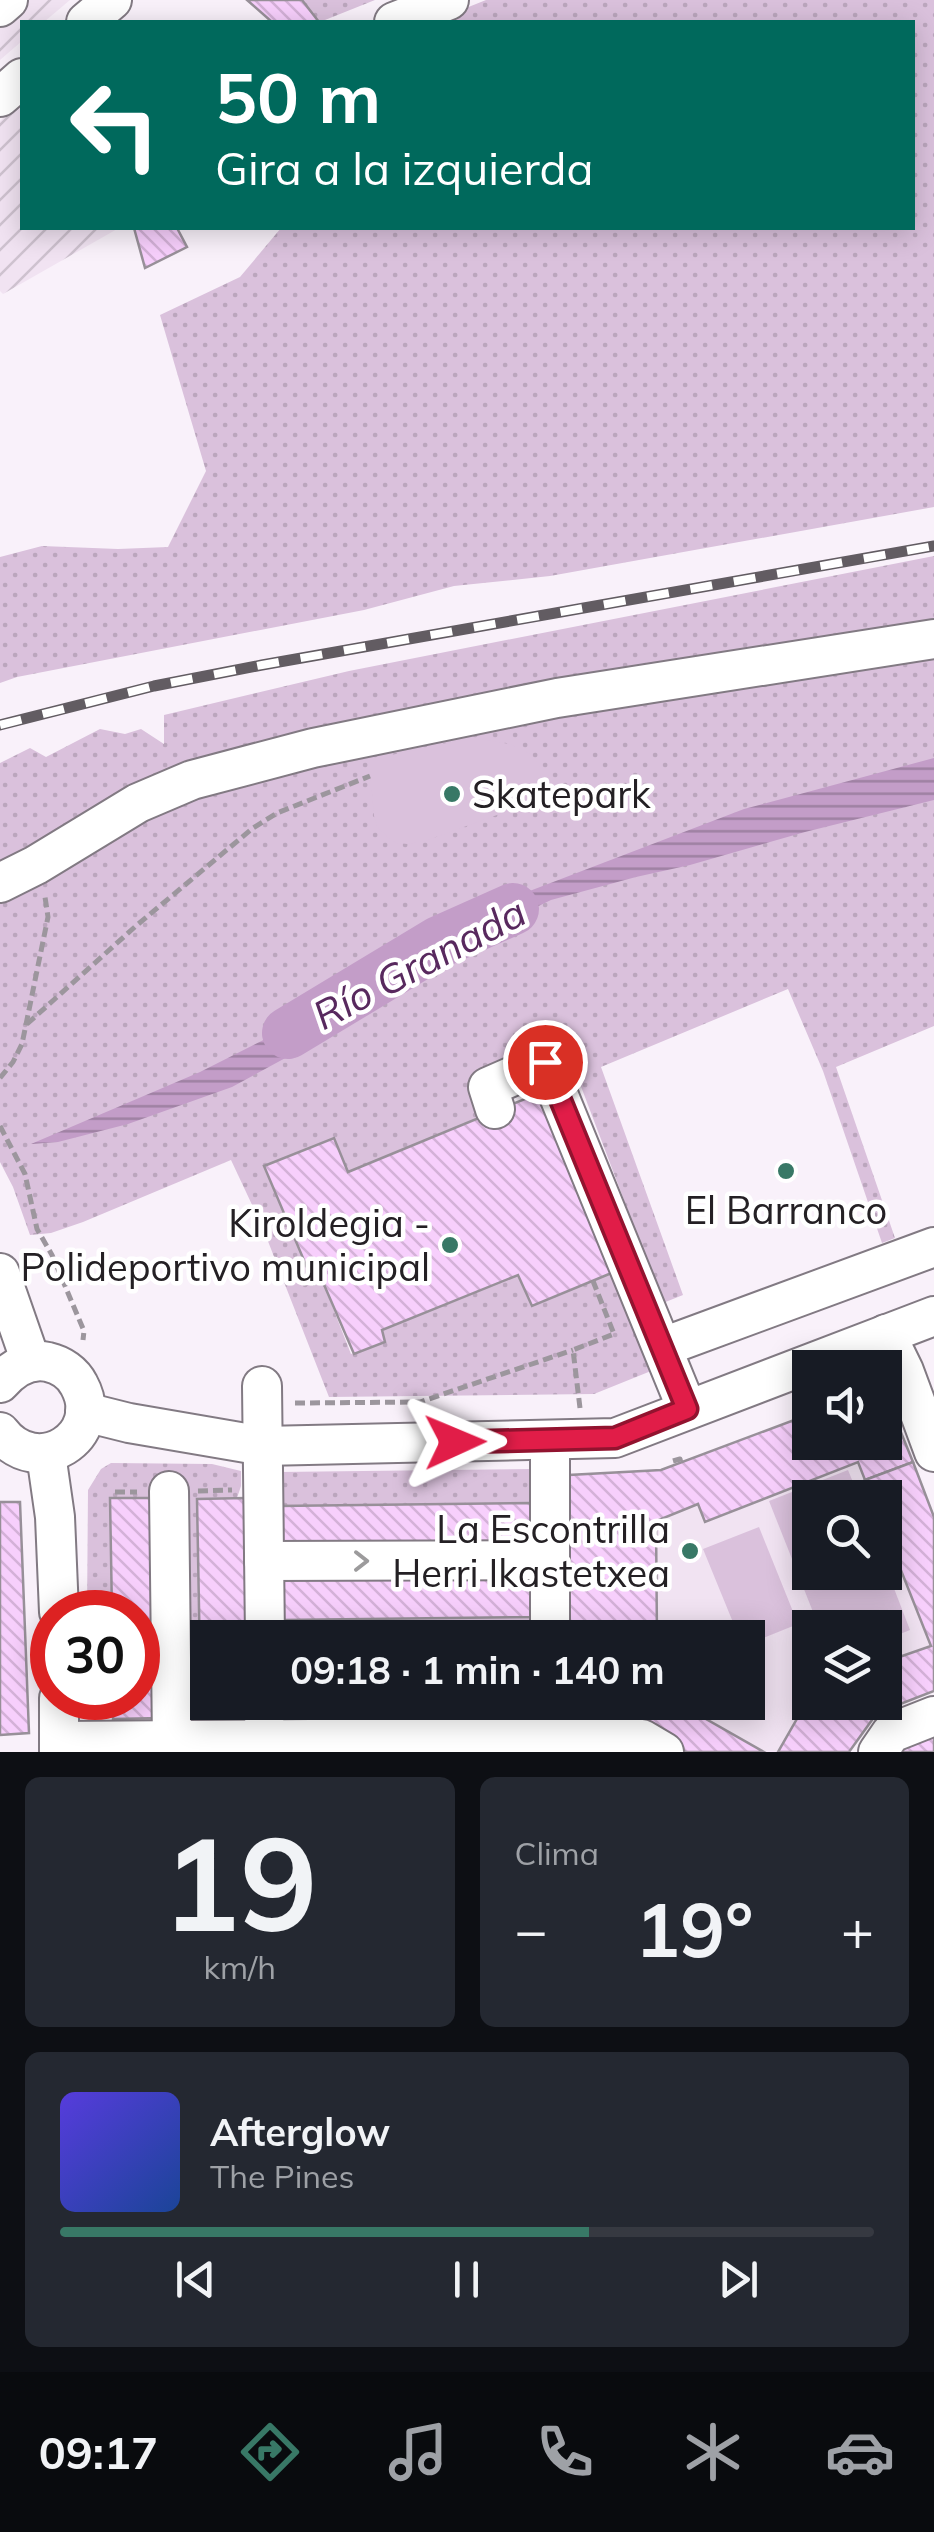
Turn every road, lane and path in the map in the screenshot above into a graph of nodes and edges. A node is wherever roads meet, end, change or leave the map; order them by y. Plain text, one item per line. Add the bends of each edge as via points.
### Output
1 (8, 0) edge
2 (112, 0) edge
3 (450, 0) edge
4 (0, 7) edge
5 (88, 20) edge
6 (399, 20) edge
7 (20, 80) edge
8 (0, 98) edge
9 (934, 639) edge
10 (370, 776) dead end
11 (36, 865) junction
12 (0, 883) edge
13 (26, 1024) junction
14 (0, 1078) edge
15 (495, 1108) dead end
16 (0, 1126) edge
17 (934, 1246) edge
18 (0, 1273) edge
19 (593, 1281) dead end
20 (934, 1316) edge
21 (886, 1334) junction
22 (664, 1347) junction
23 (573, 1350) junction
24 (16, 1372) edge
25 (68, 1372) junction
26 (262, 1395) joint
27 (687, 1409) junction
28 (85, 1412) junction
29 (0, 1432) edge
30 (565, 1441) junction
31 (263, 1446) junction
32 (934, 1452) edge
33 (46, 1454) junction
34 (169, 1491) dead end
35 (549, 1560) junction
36 (264, 1561) junction
37 (59, 1590) edge
38 (264, 1620) edge
39 (550, 1620) edge
40 (934, 1716) edge
41 (59, 1720) edge
42 (265, 1720) edge
43 (552, 1731) edge
44 (172, 1741) junction
45 (59, 1746) edge
46 (264, 1746) edge
47 (664, 1752) edge
48 (878, 1752) edge

1 - 4 street
2 - 5 street
3 - 6 street
7 - 8 street
9 - 11 street via 557,698 313,748 192,780 138,803
10 - 13 path via 253,828
11 - 12 street
11 - 13 path via 48,916
13 - 14 path via 22,1044
15 - 22 street via 488,1088 545,1062
16 - 25 path via 25,1174 37,1229 84,1330 82,1357
17 - 22 street
18 - 24 street
19 - 23 path via 614,1334
20 - 21 street
21 - 27 street
21 - 32 street
22 - 27 street
23 - 26 path via 420,1402
23 - 30 path via 580,1393
24 - 25 street via 50,1363
25 - 28 street via 82,1390
26 - 31 street
27 - 30 street via 615,1438
28 - 31 street
28 - 33 street via 76,1435
29 - 33 street via 24,1452
30 - 31 street
30 - 35 street
31 - 36 street
33 - 37 street
34 - 44 street
36 -> 35 street
35 - 39 street
36 - 38 street
40 - 48 street via 891,1733
41 - 45 street
42 - 46 street
43 - 46 street
43 - 47 street via 642,1739
44 - 45 street
44 - 46 street

